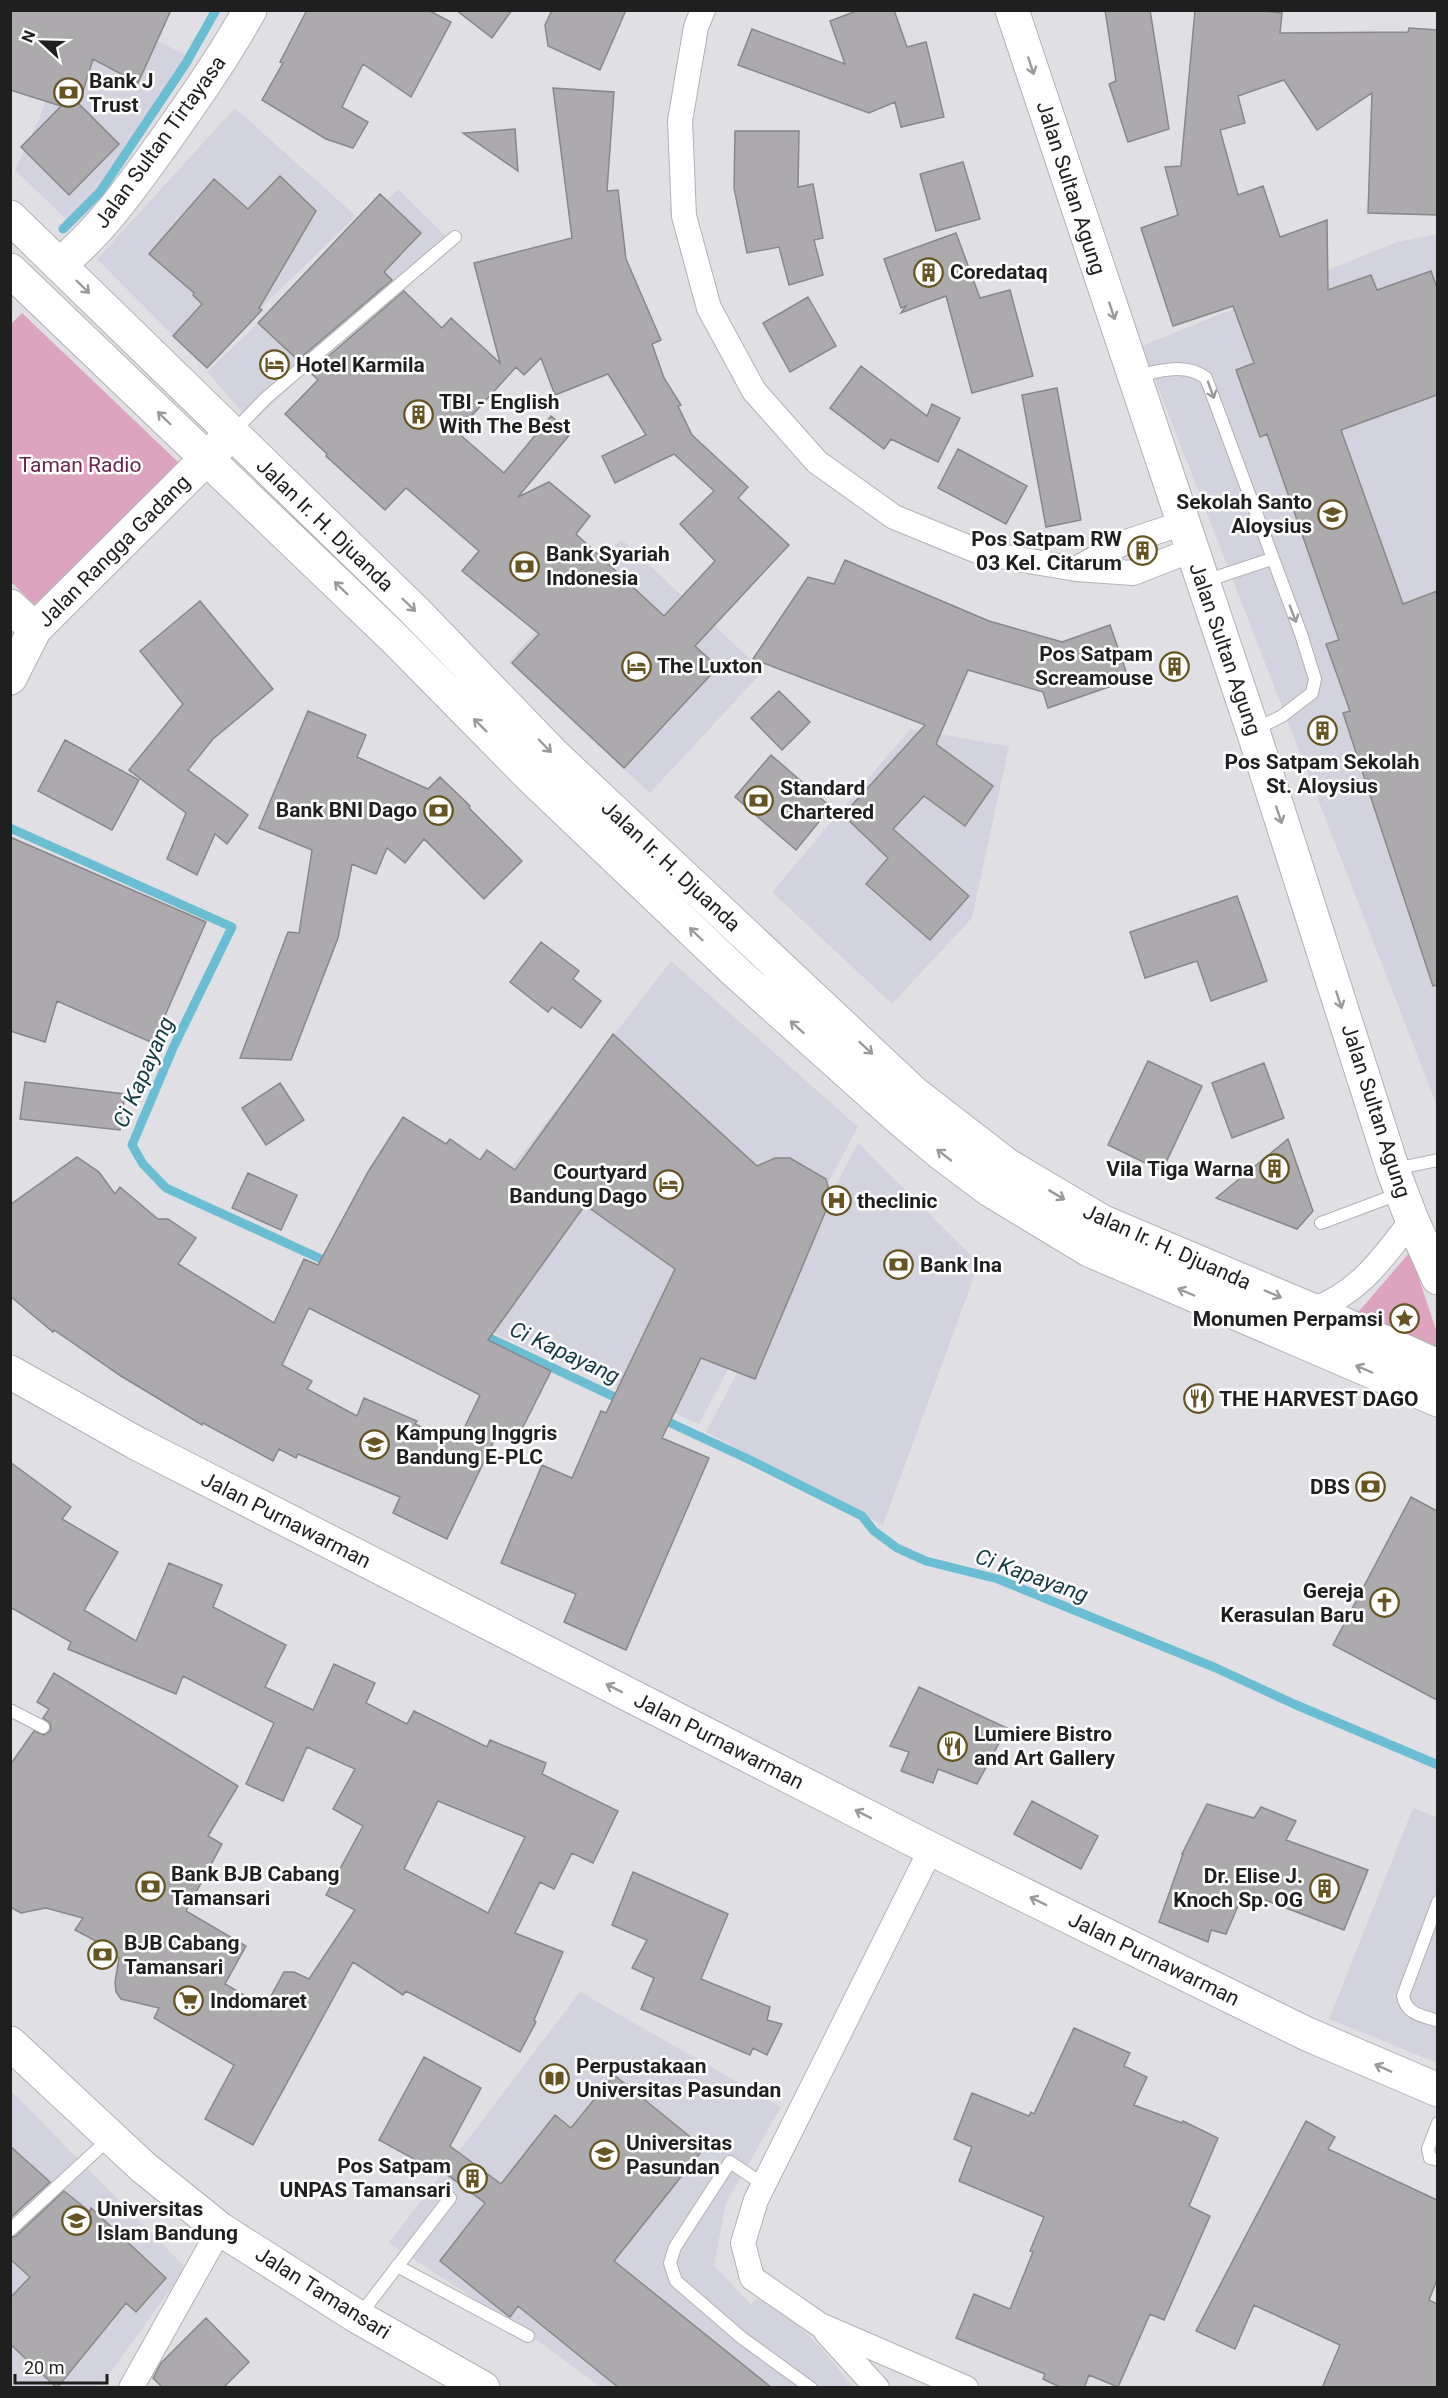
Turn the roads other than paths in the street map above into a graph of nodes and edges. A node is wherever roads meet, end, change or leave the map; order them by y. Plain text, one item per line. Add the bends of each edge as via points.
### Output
1 (250, 10) edge
2 (704, 10) edge
3 (1012, 10) edge
4 (10, 218) edge
5 (455, 237) dead end
6 (60, 265) junction
7 (15, 283) edge
8 (1135, 376) junction
9 (231, 434) junction
10 (206, 459) junction
11 (1187, 536) junction
12 (1272, 559) junction
13 (1202, 582) junction
14 (10, 606) edge
15 (35, 629) junction
16 (10, 678) edge
17 (1252, 731) junction
18 (761, 951) junction
19 (738, 974) junction
20 (1437, 1160) edge
21 (999, 1178) junction
22 (1402, 1194) junction
23 (1321, 1222) dead end
24 (1437, 1278) edge
25 (1312, 1310) junction
26 (1437, 1366) edge
27 (11, 1374) edge
28 (1437, 1400) edge
29 (10, 1710) edge
30 (43, 1727) dead end
31 (931, 1849) junction
32 (1437, 1902) edge
33 (1437, 2021) edge
34 (10, 2043) edge
35 (1437, 2090) edge
36 (1437, 2123) edge
37 (111, 2137) junction
38 (1437, 2160) edge
39 (764, 2185) junction
40 (450, 2198) dead end
41 (220, 2229) junction
42 (10, 2230) edge
43 (397, 2266) junction
44 (358, 2317) junction
45 (820, 2325) junction
46 (528, 2336) dead end
47 (131, 2388) edge
48 (483, 2388) edge
49 (811, 2388) edge
50 (877, 2388) edge
51 (966, 2388) edge

1 - 6 main road, Jalan Sultan Tirtayasa via 219,65 146,167 75,253
2 - 11 street via 696,27 680,121 684,216 709,308 754,391 818,462 894,517 982,553 1076,570 1123,543
3 -> 8 main road, Jalan Sultan Agung
4 - 6 main road, Jalan Ir. H. Djuanda
5 - 9 lane via 266,398
6 -> 9 main road, Jalan Ir. H. Djuanda
10 -> 7 main road, Jalan Ir. H. Djuanda
8 - 11 main road, Jalan Sultan Agung
8 -> 12 lane via 1173,369 1196,370 1206,378
9 - 10 main road, Jalan Rangga Gadang
9 -> 18 main road, Jalan Ir. H. Djuanda via 415,611 553,754
10 - 15 main road, Jalan Rangga Gadang
19 -> 10 main road, Jalan Ir. H. Djuanda
11 - 13 main road, Jalan Sultan Agung
12 - 13 lane
12 -> 17 lane via 1315,679 1312,693 1282,716
13 - 17 main road, Jalan Sultan Agung
14 - 15 main road
15 - 16 main road, Jalan Rangga Gadang
17 -> 22 main road, Jalan Sultan Agung
18 - 19 main road
18 -> 21 main road, Jalan Ir. H. Djuanda via 914,1092
21 -> 19 main road, Jalan Ir. H. Djuanda via 901,1120
20 - 22 lane
21 -> 25 main road, Jalan Ir. H. Djuanda
28 -> 21 main road, Jalan Ir. H. Djuanda via 1089,1250
22 - 23 lane
22 - 24 main road, Jalan Sultan Agung
22 - 25 street, Jalan Sultan Agung via 1381,1261 1352,1291
25 - 26 main road, Jalan Ir. H. Djuanda
31 -> 27 main road, Jalan Purnawarman via 136,1443
29 - 30 lane
35 -> 31 main road, Jalan Purnawarman via 1307,2034
31 - 39 street
32 - 33 lane via 1403,1996 1405,2006 1415,2014
34 - 37 main road, Jalan Tamansari
36 - 38 lane via 1428,2149 1430,2158
37 - 41 main road, Jalan Tamansari
37 - 42 lane
39 - 45 street via 743,2243 752,2278
39 - 49 lane via 730,2162 675,2247 670,2263 676,2281 742,2338
40 - 43 lane
41 - 44 main road, Jalan Tamansari
41 - 47 street
43 - 44 lane
43 - 46 lane
44 - 48 main road, Jalan Tamansari
45 - 50 street
45 - 51 street

